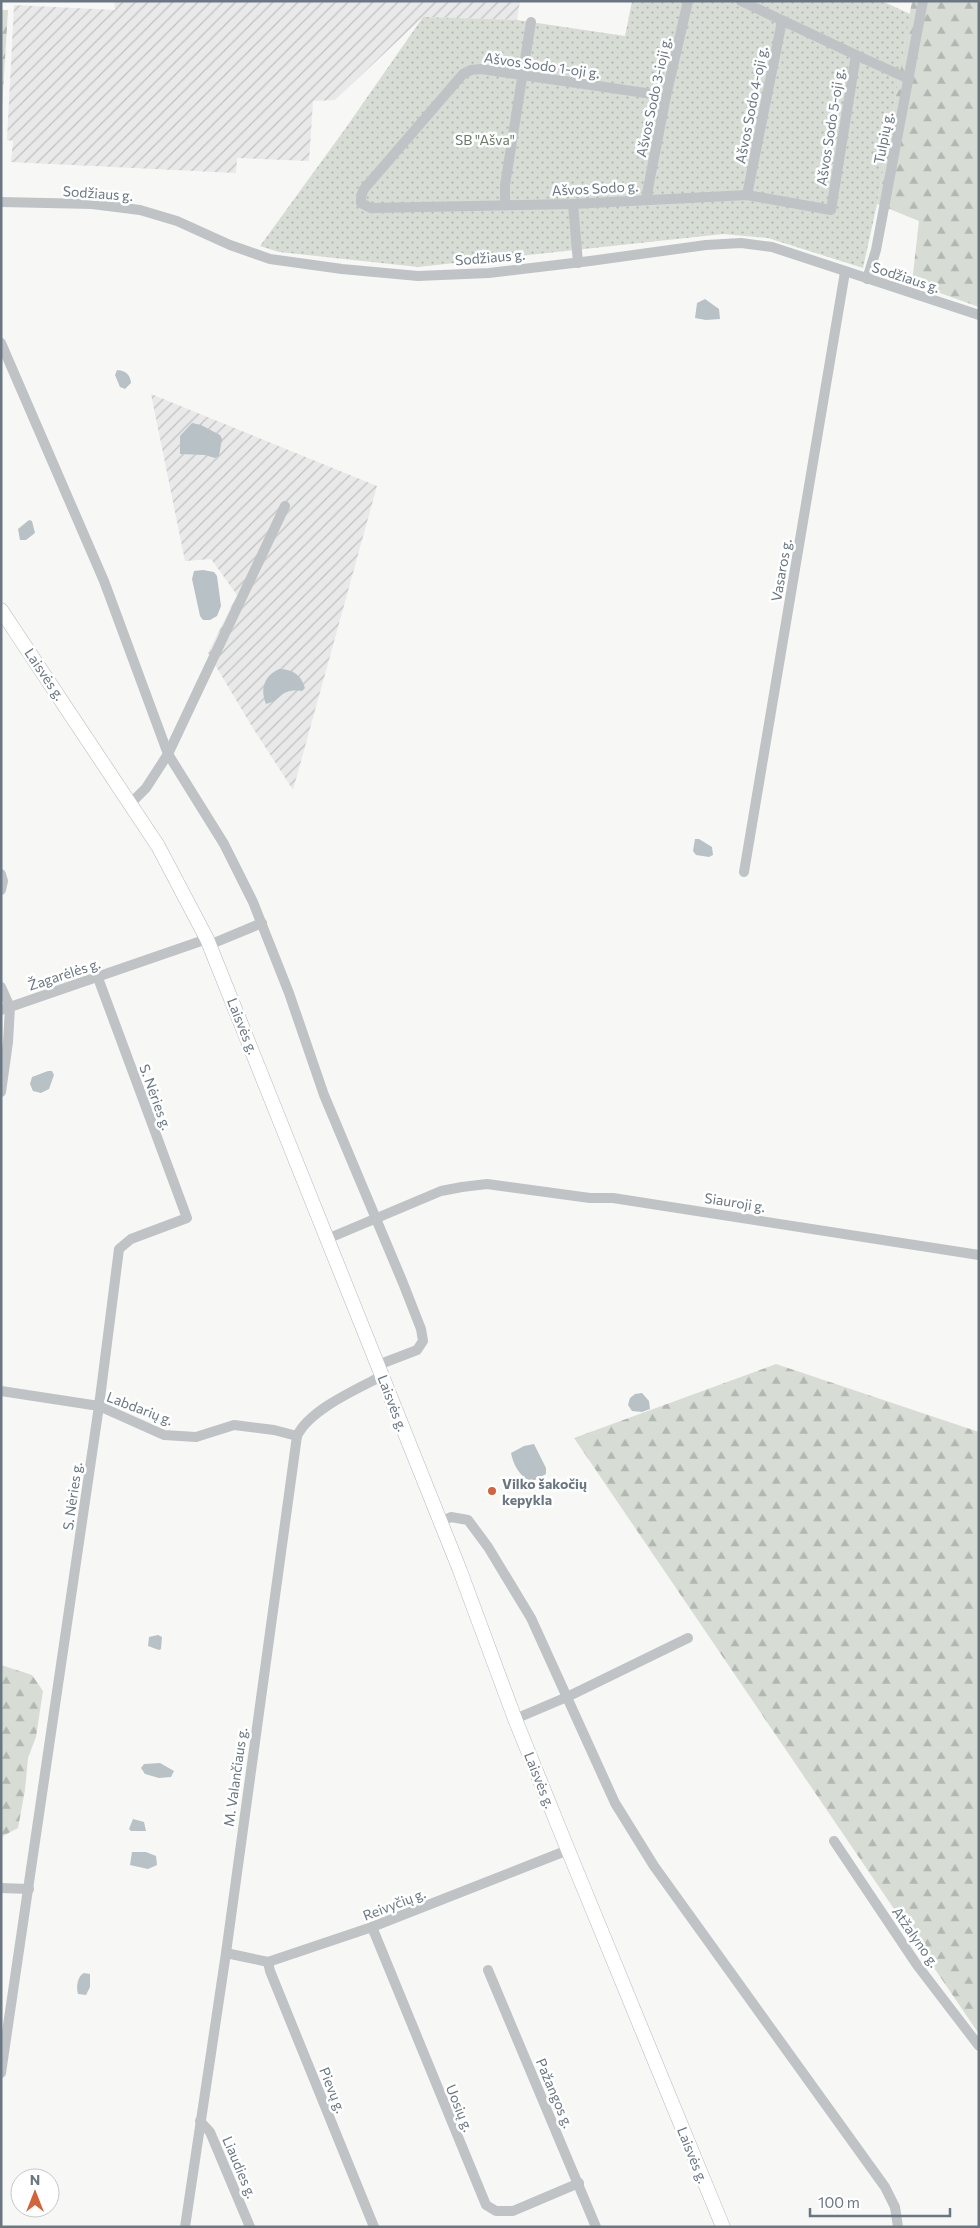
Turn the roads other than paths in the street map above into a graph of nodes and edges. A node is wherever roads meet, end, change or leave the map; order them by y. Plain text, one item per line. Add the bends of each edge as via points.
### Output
1 (688, 1) edge
2 (741, 1) edge
3 (923, 1) edge
4 (782, 20) junction
5 (531, 22) dead end
6 (856, 55) junction
7 (522, 76) junction
8 (909, 79) junction
9 (666, 96) junction
10 (747, 195) junction
11 (646, 199) junction
12 (1, 202) edge
13 (361, 203) joint
14 (505, 204) junction
15 (573, 204) junction
16 (831, 210) joint
17 (578, 262) junction
18 (846, 272) junction
19 (867, 279) junction
20 (979, 315) edge
21 (1, 343) edge
22 (285, 506) dead end
23 (1, 610) edge
24 (168, 754) junction
25 (131, 803) junction
26 (744, 872) dead end
27 (1, 874) edge
28 (1, 890) edge
29 (262, 923) junction
30 (208, 942) junction
31 (98, 978) junction
32 (1, 987) edge
33 (6, 1008) edge
34 (1, 1092) edge
35 (375, 1218) junction
36 (327, 1238) junction
37 (979, 1255) edge
38 (380, 1371) junction
39 (1, 1391) edge
40 (99, 1406) junction
41 (297, 1436) junction
42 (440, 1522) junction
43 (688, 1638) dead end
44 (567, 1697) junction
45 (515, 1719) junction
46 (834, 1841) dead end
47 (568, 1850) junction
48 (1, 1888) edge
49 (29, 1889) junction
50 (372, 1928) junction
51 (226, 1953) junction
52 (268, 1962) junction
53 (488, 1970) dead end
54 (979, 2046) edge
55 (1, 2073) edge
56 (200, 2121) junction
57 (579, 2183) junction
58 (185, 2227) edge
59 (250, 2227) edge
60 (374, 2227) edge
61 (596, 2227) edge
62 (723, 2227) edge
63 (898, 2227) edge

1 - 9 street, Ašvos Sodo 3-ioji g.
2 - 4 street, Ašvos Sodo 5-oji g.
3 - 8 street, Tulpių g.
4 - 6 street, Ašvos Sodo 5-oji g.
4 - 10 street, Ašvos Sodo 4-oji g.
5 - 7 street
6 - 8 street
6 - 16 street, Ašvos Sodo 5-oji g.
7 - 9 street, Ašvos Sodo 1-oji g.
7 - 13 street, Ašvos Sodo 1-oji g. via 481,69 463,74 364,189
7 - 14 street via 505,185
8 - 19 street, Tulpių g. via 876,250
9 - 11 street, Ašvos Sodo 3-ioji g.
10 - 11 street, Ašvos Sodo g.
10 - 16 street, Ašvos Sodo g.
11 - 15 street, Ašvos Sodo g.
12 - 17 street, Sodžiaus g. via 92,204 140,210 270,259 342,269 418,276 489,273
13 - 14 street, Ašvos Sodo g. via 371,208
14 - 15 street, Ašvos Sodo g.
15 - 17 street
17 - 18 street, Sodžiaus g. via 706,245 741,244 772,247
18 - 19 street, Sodžiaus g.
18 - 26 street, Vasaros g.
19 - 20 street, Sodžiaus g.
21 - 24 street via 104,581
22 - 24 street
23 - 25 main road, Laisvės g.
24 - 25 street via 146,788
24 - 29 street via 224,844
25 - 30 main road, Laisvės g. via 178,881
27 - 28 street
29 - 30 street, Žagarėlės g.
29 - 35 street via 324,1095
30 - 31 street, Žagarėlės g.
30 - 36 main road, Laisvės g.
31 - 33 street, Žagarėlės g.
31 - 40 street, S. Nėries g. via 186,1218 131,1240 119,1249
32 - 33 street
33 - 34 street via 8,1042
35 - 36 street, Siauroji g.
35 - 37 street, Siauroji g. via 441,1191 487,1184 612,1198
35 - 38 street via 404,1283 422,1341 417,1350
36 - 38 main road, Laisvės g.
38 - 41 street via 312,1417
38 - 42 main road, Laisvės g.
39 - 40 street, Labdarių g.
40 - 41 street, Labdarių g. via 164,1435 196,1437 234,1425
40 - 49 street, S. Nėries g.
41 - 51 street, M. Valančiaus g.
42 - 44 street via 459,1517 474,1527 531,1618
42 - 45 main road, Laisvės g.
43 - 44 street
44 - 45 street
44 - 63 street via 626,1823 885,2187 895,2207
45 - 47 main road, Laisvės g.
46 - 54 street, Atžalyno g. via 917,1965
47 - 50 street, Reivyčių g.
47 - 62 main road, Laisvės g.
48 - 49 street
49 - 55 street, S. Nėries g.
50 - 52 street, Reivyčių g.
50 - 57 street, Uosių g. via 486,2205 496,2211 512,2211
51 - 52 street
51 - 56 street, M. Valančiaus g.
52 - 60 street, Pievų g.
53 - 57 street, Pažangos g.
56 - 58 street, M. Valančiaus g.
56 - 59 street, Liaudies g. via 210,2132
57 - 61 street, Pažangos g.

